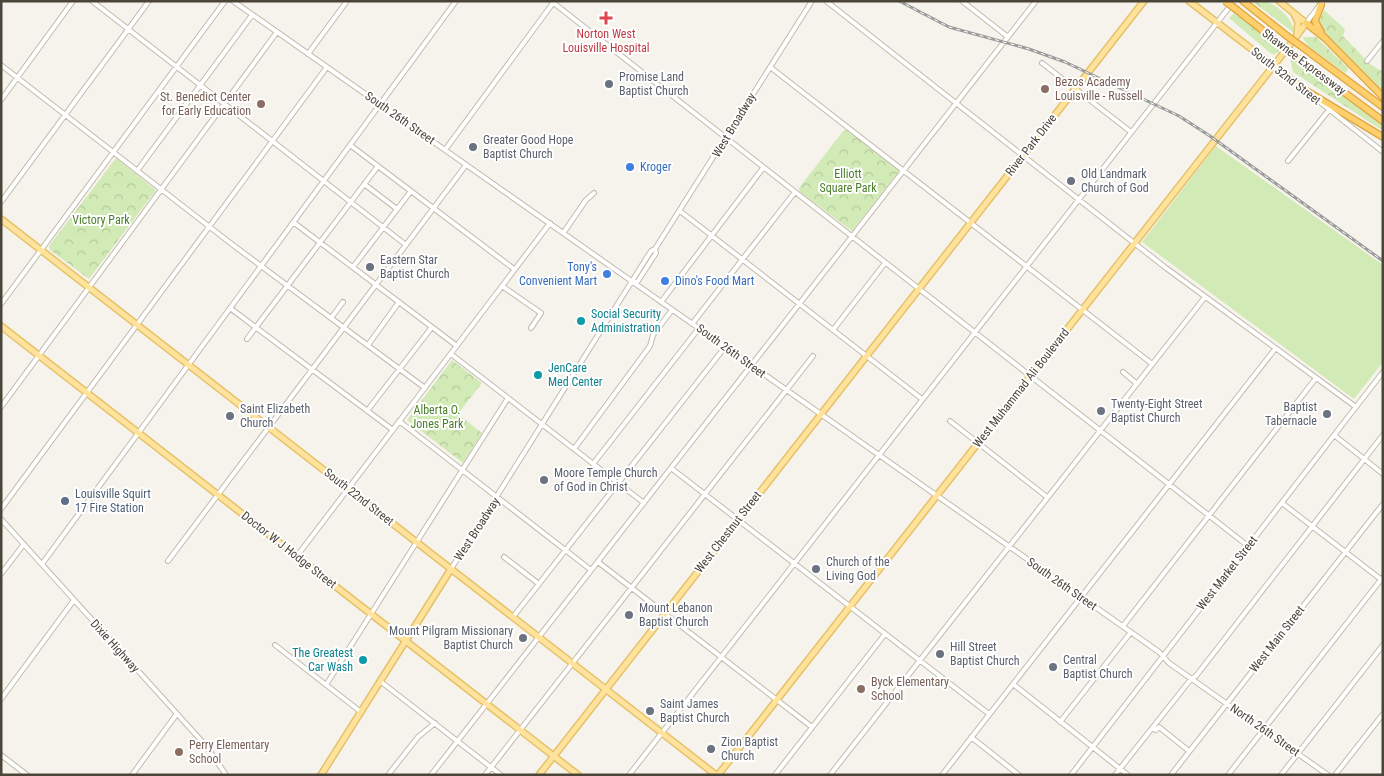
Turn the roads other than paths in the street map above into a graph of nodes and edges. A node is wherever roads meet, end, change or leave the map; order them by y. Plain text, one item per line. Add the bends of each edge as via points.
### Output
1 (73, 1) edge
2 (92, 1) edge
3 (149, 1) edge
4 (225, 1) edge
5 (347, 1) edge
6 (456, 1) edge
7 (812, 1) edge
8 (826, 1) edge
9 (962, 1) edge
10 (1036, 1) edge
11 (1144, 1) edge
12 (1189, 1) edge
13 (1225, 1) edge
14 (1234, 1) edge
15 (1279, 1) edge
16 (237, 2) edge
17 (552, 2) edge
18 (1244, 2) edge
19 (1322, 3) edge
20 (1292, 12) junction
21 (252, 15) junction
22 (1217, 23) junction
23 (1306, 23) junction
24 (128, 30) junction
25 (277, 32) junction
26 (1008, 37) junction
27 (1296, 37) junction
28 (1325, 38) junction
29 (1383, 41) edge
30 (308, 54) junction
31 (1367, 61) dead end
32 (1042, 63) dead end
33 (1, 65) edge
34 (1273, 66) junction
35 (176, 67) junction
36 (770, 67) junction
37 (327, 68) junction
38 (17, 78) junction
39 (200, 86) junction
40 (1076, 89) junction
41 (1305, 90) junction
42 (1383, 97) edge
43 (1, 100) edge
44 (957, 103) junction
45 (224, 104) junction
46 (380, 104) junction
47 (1383, 107) edge
48 (1329, 110) junction
49 (66, 115) junction
50 (1383, 121) edge
51 (1131, 132) junction
52 (1383, 136) edge
53 (726, 138) junction
54 (272, 142) junction
55 (350, 145) junction
56 (445, 150) junction
57 (113, 152) junction
58 (1383, 152) edge
59 (1024, 155) junction
60 (1288, 161) dead end
61 (466, 165) junction
62 (378, 166) junction
63 (763, 168) junction
64 (137, 171) junction
65 (904, 171) junction
66 (323, 182) junction
67 (364, 184) junction
68 (161, 189) junction
69 (411, 191) junction
70 (795, 192) junction
71 (594, 193) dead end
72 (1080, 198) junction
73 (1, 202) edge
74 (350, 203) junction
75 (434, 208) junction
76 (397, 209) junction
77 (680, 211) junction
78 (1, 219) edge
79 (293, 222) junction
80 (550, 223) junction
81 (970, 223) junction
82 (210, 227) junction
83 (382, 227) junction
84 (564, 232) junction
85 (712, 235) junction
86 (852, 237) junction
87 (320, 242) junction
88 (1135, 242) junction
89 (406, 245) junction
90 (41, 250) junction
91 (742, 259) junction
92 (885, 263) junction
93 (261, 266) junction
94 (1026, 266) junction
95 (353, 268) junction
96 (514, 269) junction
97 (633, 283) junction
98 (288, 285) junction
99 (376, 285) junction
100 (502, 286) junction
101 (89, 287) junction
102 (918, 289) junction
103 (1205, 297) junction
104 (343, 302) dead end
105 (399, 302) junction
106 (661, 302) junction
107 (1, 304) edge
108 (800, 304) junction
109 (230, 308) junction
110 (672, 310) junction
111 (1082, 310) junction
112 (332, 318) junction
113 (137, 324) junction
114 (692, 324) junction
115 (1, 326) edge
116 (256, 327) junction
117 (344, 327) junction
118 (432, 327) junction
119 (531, 328) dead end
120 (699, 328) junction
121 (833, 330) junction
122 (975, 333) junction
123 (247, 339) dead end
124 (368, 345) junction
125 (457, 346) junction
126 (725, 348) junction
127 (1275, 349) junction
128 (451, 354) junction
129 (39, 356) junction
130 (813, 356) dead end
131 (866, 356) junction
132 (189, 364) junction
133 (1151, 364) junction
134 (751, 366) junction
135 (400, 369) junction
136 (312, 370) junction
137 (1123, 372) dead end
138 (1383, 372) edge
139 (1030, 376) junction
140 (1316, 378) junction
141 (1136, 383) junction
142 (425, 388) junction
143 (786, 390) junction
144 (87, 393) junction
145 (508, 398) junction
146 (922, 399) junction
147 (1, 407) edge
148 (1356, 407) junction
149 (367, 411) junction
150 (821, 414) junction
151 (399, 421) junction
152 (950, 421) dead end
153 (543, 425) junction
154 (268, 427) junction
155 (392, 430) junction
156 (1099, 430) junction
157 (138, 433) junction
158 (1334, 435) junction
159 (1383, 435) edge
160 (978, 443) junction
161 (574, 449) junction
162 (879, 455) junction
163 (1364, 459) junction
164 (593, 464) junction
165 (671, 468) junction
166 (462, 470) junction
167 (1383, 474) edge
168 (618, 483) junction
169 (1169, 484) junction
170 (348, 489) junction
171 (217, 494) junction
172 (705, 494) junction
173 (937, 495) junction
174 (497, 497) junction
175 (1047, 497) junction
176 (644, 503) junction
177 (1282, 503) junction
178 (1383, 504) edge
179 (1, 509) edge
180 (1210, 516) junction
181 (1, 519) edge
182 (738, 520) junction
183 (1312, 525) junction
184 (416, 542) junction
185 (24, 544) junction
186 (1009, 546) junction
187 (1248, 546) junction
188 (565, 550) junction
189 (1345, 552) junction
190 (297, 556) junction
191 (504, 557) dead end
192 (168, 562) dead end
193 (598, 562) junction
194 (794, 563) junction
195 (42, 564) junction
196 (451, 569) junction
197 (591, 570) junction
198 (1, 574) edge
199 (1382, 579) edge
200 (538, 584) junction
201 (632, 588) junction
202 (1081, 597) junction
203 (74, 600) junction
204 (850, 606) junction
205 (665, 613) junction
206 (371, 614) junction
207 (513, 617) junction
208 (1123, 626) junction
209 (1131, 632) junction
210 (885, 634) junction
211 (539, 636) junction
212 (406, 641) junction
213 (275, 645) dead end
214 (1383, 645) edge
215 (1163, 656) junction
216 (721, 657) junction
217 (920, 660) junction
218 (573, 663) junction
219 (1191, 678) junction
220 (380, 681) junction
221 (1013, 684) junction
222 (326, 685) junction
223 (1, 689) edge
224 (606, 689) junction
225 (6, 693) junction
226 (1, 700) edge
227 (777, 700) junction
228 (1227, 703) junction
229 (487, 704) junction
230 (361, 712) junction
231 (989, 714) junction
232 (1383, 714) edge
233 (176, 715) junction
234 (1060, 722) junction
235 (435, 723) junction
236 (812, 726) junction
237 (1153, 727) junction
238 (1264, 729) junction
239 (520, 730) junction
240 (662, 733) junction
241 (971, 737) junction
242 (458, 741) junction
243 (1093, 747) junction
244 (1190, 751) junction
245 (1298, 754) junction
246 (1, 755) edge
247 (554, 756) junction
248 (491, 767) junction
249 (1120, 768) junction
250 (27, 775) edge
251 (132, 775) edge
252 (226, 775) edge
253 (321, 775) edge
254 (388, 775) edge
255 (431, 775) edge
256 (485, 775) edge
257 (501, 775) edge
258 (539, 775) edge
259 (578, 775) edge
260 (629, 775) edge
261 (717, 775) edge
262 (775, 775) edge
263 (830, 775) edge
264 (942, 775) edge
265 (1019, 775) edge
266 (1071, 775) edge
267 (1115, 775) edge
268 (1128, 775) edge
269 (1171, 775) edge
270 (1228, 775) edge
271 (1281, 775) edge
272 (1328, 775) edge
273 (1335, 775) edge

1 - 38 street
2 - 24 street
3 - 24 street
4 - 35 street
5 - 30 street
6 - 46 street
7 - 36 street, West Broadway
8 - 44 street
9 - 26 street
10 - 26 street
11 - 40 main road, River Park Drive
12 - 22 main road, South 32nd Street
13 - 50 highway, Shawnee Expressway, bridge
14 - 22 street
15 - 20 main road
16 - 21 street, South 26th Street
17 - 53 street
17 - 56 street
18 - 47 highway, Shawnee Expressway, bridge
19 - 23 street, West Muhammad Ali Boulevard
19 - 28 highway via 1315,21
20 - 23 main road
20 - 27 main road via 1298,22
21 - 25 street, South 26th Street
21 - 39 street
22 - 34 main road, South 32nd Street
22 - 51 street
23 - 27 main road, West Muhammad Ali Boulevard
23 - 28 highway
24 - 35 street
24 - 49 street
25 - 30 street, South 26th Street
25 - 45 street
26 - 44 street
27 - 34 main road, West Muhammad Ali Boulevard
28 - 42 highway
29 - 31 street
30 - 37 street, South 26th Street
32 - 40 street
33 - 38 street
34 - 41 main road, South 32nd Street
34 - 88 main road, West Muhammad Ali Boulevard
35 - 39 street
35 - 57 street
36 - 53 street, West Broadway
36 - 65 street
37 - 46 street, South 26th Street
37 - 54 street
38 - 43 street
38 - 49 street
39 - 45 street
39 - 64 street
40 - 51 street
40 - 59 main road, River Park Drive
41 - 48 street, South 32nd Street
41 - 52 highway
44 - 59 street
44 - 65 street
45 - 54 street
45 - 68 street
46 - 55 street
46 - 56 street, South 26th Street
48 - 58 street, South 32nd Street
48 - 60 street
49 - 57 street
49 - 73 street
51 - 72 street
53 - 63 street
53 - 77 street, West Broadway
54 - 66 street
54 - 82 street
55 - 62 street
55 - 66 street
56 - 61 street, South 26th Street
57 - 64 street
57 - 90 street
59 - 72 street
59 - 81 main road, River Park Drive
61 - 75 street
61 - 80 street, South 26th Street
62 - 67 street
62 - 69 street
63 - 70 street
63 - 85 street
64 - 68 street
65 - 81 street
65 - 86 street
66 - 74 street
66 - 79 street
67 - 74 street
67 - 76 street
68 - 82 street
68 - 101 street
69 - 75 street
69 - 76 street
70 - 86 street
70 - 91 street
71 - 84 street
72 - 88 street
72 - 94 street
74 - 83 street
74 - 87 street
75 - 89 street
75 - 96 street
76 - 83 street
77 - 85 street
77 - 97 street, West Broadway via 638,281
78 - 90 main road, South 22nd Street
79 - 87 street
79 - 93 street
80 - 84 street, South 26th Street
80 - 96 street
81 - 94 street
81 - 102 main road, River Park Drive
82 - 93 street
82 - 113 street
83 - 89 street
83 - 95 street
84 - 97 street, South 26th Street
85 - 91 street
85 - 106 street
86 - 92 street
86 - 108 street
87 - 95 street
87 - 98 street
88 - 103 street
88 - 111 main road, West Muhammad Ali Boulevard
89 - 99 street
90 - 101 main road, South 22nd Street
90 - 107 street
91 - 108 street
91 - 114 street
92 - 102 street
92 - 121 street
93 - 98 street
93 - 109 street
94 - 111 street
94 - 122 street
95 - 99 street
96 - 100 street
97 - 106 street, South 26th Street
97 - 153 street, West Broadway
98 - 112 street
98 - 116 street
99 - 105 street
99 - 117 street
100 - 119 street via 541,313
100 - 125 street
101 - 113 main road, South 22nd Street
101 - 129 street
102 - 122 street
102 - 131 main road, West Chestnut Street
103 - 127 street
103 - 133 street
104 - 112 street
105 - 118 street
105 - 124 street
106 - 110 street, South 26th Street
108 - 121 street
108 - 134 street
109 - 116 street
109 - 132 street
110 - 114 street, South 26th Street
110 - 161 street via 653,335 652,344
111 - 133 street
111 - 139 main road, West Muhammad Ali Boulevard
112 - 117 street
113 - 132 main road, South 22nd Street
113 - 144 street
114 - 120 street, South 26th Street
115 - 129 main road, Doctor W J Hodge Street
116 - 123 street
116 - 136 street
117 - 124 street
117 - 136 street
118 - 125 street
118 - 135 street
120 - 126 street, South 26th Street
120 - 164 street
121 - 131 street
122 - 139 street
122 - 146 street
124 - 135 street
125 - 128 street
126 - 134 street, South 26th Street
126 - 168 street
127 - 140 street
127 - 169 street
128 - 142 street
128 - 145 street
129 - 144 main road, Doctor W J Hodge Street
129 - 147 street
130 - 143 street
131 - 146 street
131 - 150 main road, West Chestnut Street
132 - 154 main road, South 22nd Street
132 - 157 street
133 - 141 street
134 - 143 street, South 26th Street
134 - 165 street
135 - 142 street
135 - 149 street
136 - 149 street
136 - 154 street
137 - 141 street
138 - 148 street, West Market Street
139 - 156 street
139 - 160 main road, West Muhammad Ali Boulevard
140 - 148 street
140 - 180 street
141 - 156 street
142 - 151 street
143 - 150 street, South 26th Street
143 - 172 street
144 - 157 main road, Doctor W J Hodge Street
144 - 179 street
145 - 153 street
145 - 166 street
146 - 162 street
148 - 158 street, West Market Street
149 - 155 street
150 - 162 street, South 26th Street
150 - 182 main road, West Chestnut Street
151 - 155 street
151 - 166 street
152 - 160 street
153 - 161 street
153 - 174 street, West Broadway
154 - 170 main road, South 22nd Street
154 - 171 street
155 - 170 street
156 - 169 street
156 - 175 street
157 - 171 main road, Doctor W J Hodge Street
157 - 195 street
158 - 163 street
158 - 177 street, West Market Street
159 - 163 street
160 - 173 main road, West Muhammad Ali Boulevard
160 - 175 street
161 - 164 street
162 - 173 street, South 26th Street
162 - 194 street
163 - 167 street
163 - 183 street
164 - 168 street
165 - 172 street
165 - 176 street
166 - 174 street
166 - 184 street
168 - 176 street
168 - 188 street
169 - 180 street
169 - 202 street
170 - 184 main road, South 22nd Street
170 - 190 street
171 - 190 main road, Doctor W J Hodge Street
171 - 192 street
172 - 182 street
172 - 201 street
173 - 186 street, South 26th Street
173 - 204 main road, West Muhammad Ali Boulevard
174 - 188 street
174 - 196 street, West Broadway
175 - 186 street
176 - 193 street
177 - 183 street
177 - 187 street, West Market Street
178 - 189 street, West Main Street
180 - 187 street
180 - 208 street
181 - 185 street, Dixie Highway
182 - 194 street
182 - 205 main road, West Chestnut Street
183 - 189 street
183 - 219 street via 1196,676
184 - 196 main road, South 22nd Street
184 - 206 street
185 - 195 street, Dixie Highway
185 - 198 street
186 - 202 street, South 26th Street
186 - 217 street
187 - 215 street, West Market Street
188 - 197 street
188 - 200 street
189 - 199 street
189 - 228 street, West Main Street
190 - 206 main road, Doctor W J Hodge Street
191 - 200 street
193 - 197 street
193 - 201 street
194 - 204 street
194 - 216 street
195 - 203 street, Dixie Highway
196 - 207 main road, South 22nd Street
196 - 212 main road, West Broadway
197 - 211 street
199 - 238 street
200 - 207 street
201 - 205 street
201 - 218 street
202 - 208 street, South 26th Street
202 - 221 street
203 - 225 street
203 - 233 street, Dixie Highway
204 - 210 street
204 - 227 main road, West Muhammad Ali Boulevard
205 - 216 street
205 - 224 main road, West Chestnut Street
206 - 212 main road, Doctor W J Hodge Street
206 - 222 street
207 - 211 main road, South 22nd Street
208 - 209 street, South 26th Street
209 - 215 street, South 26th Street
209 - 234 street
210 - 217 street
210 - 236 street
211 - 218 main road, South 22nd Street
211 - 229 street
212 - 220 main road, West Broadway
212 - 229 main road, Doctor W J Hodge Street
213 - 222 street
214 - 245 street
215 - 219 street, South 26th Street
215 - 243 street, West Market Street
216 - 227 street
216 - 240 street
217 - 231 street
217 - 263 street
218 - 224 main road, South 22nd Street
218 - 239 street
219 - 228 street, South 26th Street
219 - 237 street
220 - 230 main road, West Broadway
220 - 235 street
221 - 231 street
221 - 234 street
222 - 230 street
223 - 225 street
224 - 240 main road, South 22nd Street
224 - 247 main road, West Chestnut Street
225 - 226 street
227 - 236 street
227 - 261 main road, West Muhammad Ali Boulevard
228 - 238 street, North 26th Street
228 - 244 street, West Main Street
229 - 239 main road, Doctor W J Hodge Street
229 - 242 street
230 - 253 main road, West Broadway
231 - 241 street
232 - 273 street
233 - 251 street
233 - 252 street, Dixie Highway via 207,747
234 - 243 street
235 - 242 street
235 - 254 street via 418,738
236 - 262 street
237 - 244 street via 1156,730 1159,727
237 - 249 street
238 - 245 street, North 26th Street
238 - 270 street
239 - 247 main road, Doctor W J Hodge Street
239 - 248 street
240 - 260 street
240 - 261 main road, South 22nd Street
241 - 264 street
241 - 265 street
242 - 248 street
242 - 255 street
243 - 249 street
243 - 266 street, West Market Street
244 - 269 street, West Main Street
245 - 271 street
245 - 272 street, North 26th Street
246 - 250 street
247 - 258 main road, West Chestnut Street
247 - 259 main road, Doctor W J Hodge Street
248 - 256 street
248 - 257 street
249 - 267 street
249 - 268 street

